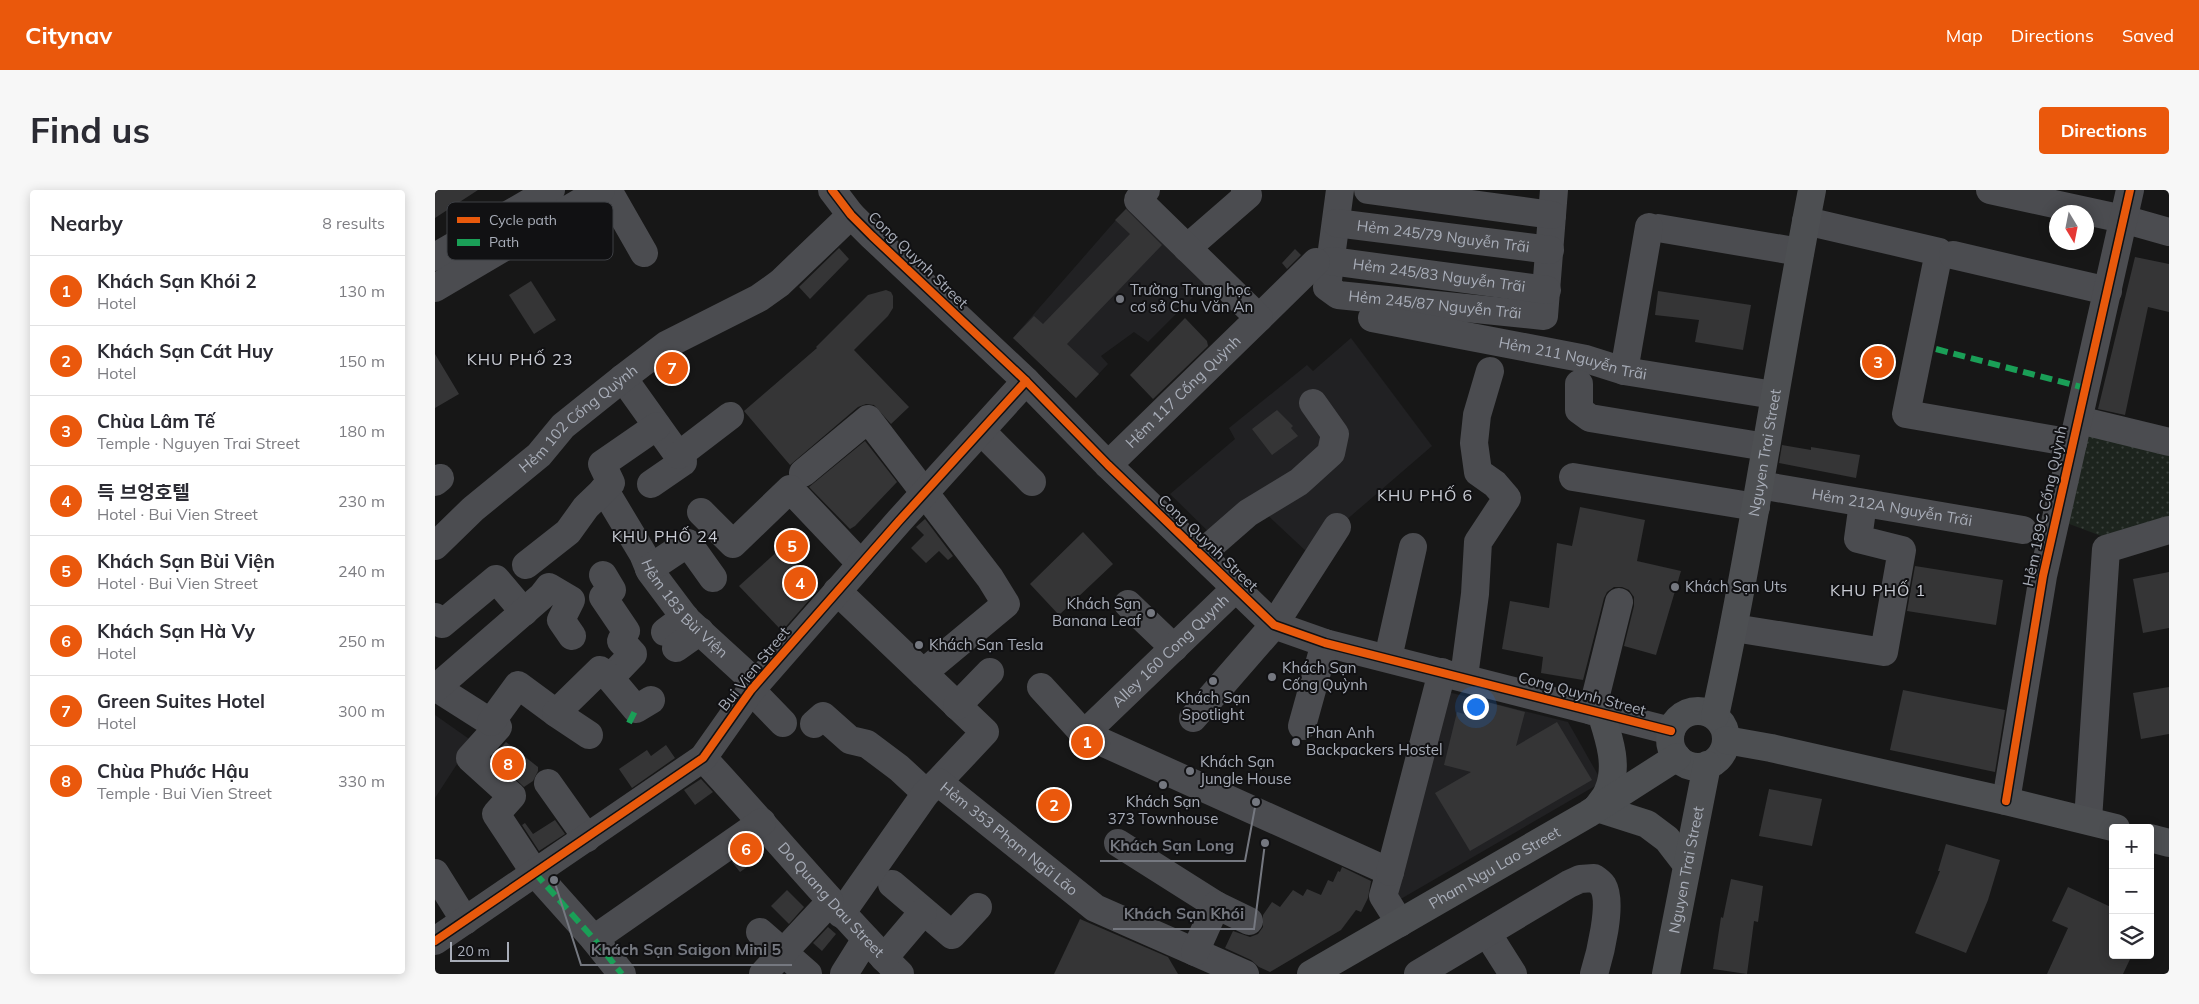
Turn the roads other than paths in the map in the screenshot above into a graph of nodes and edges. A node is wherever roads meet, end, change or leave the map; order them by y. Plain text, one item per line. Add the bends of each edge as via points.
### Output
1 (551, 190) edge
2 (601, 190) edge
3 (608, 190) edge
4 (832, 190) edge
5 (1340, 190) edge
6 (1368, 190) edge
7 (1812, 190) edge
8 (1991, 190) edge
9 (2130, 190) edge
10 (1249, 192) edge
11 (1142, 195) edge
12 (530, 202) edge
13 (581, 202) edge
14 (1553, 203) edge
15 (851, 215) junction
16 (2123, 219) junction
17 (1806, 221) junction
18 (1336, 223) junction
19 (2169, 232) edge
20 (1187, 248) junction
21 (447, 250) edge
22 (1550, 250) junction
23 (1800, 252) junction
24 (644, 253) dead end
25 (1946, 253) junction
26 (435, 257) edge
27 (482, 260) edge
28 (1323, 262) junction
29 (435, 288) edge
30 (2108, 291) junction
31 (1545, 303) junction
32 (1259, 318) junction
33 (1371, 318) dead end
34 (1490, 371) dead end
35 (1624, 371) junction
36 (623, 378) junction
37 (1026, 381) junction
38 (1579, 384) dead end
39 (1774, 395) junction
40 (1313, 403) dead end
41 (731, 416) dead end
42 (657, 426) junction
43 (981, 431) junction
44 (2076, 431) junction
45 (2169, 442) edge
46 (1766, 447) junction
47 (679, 455) junction
48 (1108, 465) junction
49 (803, 473) dead end
50 (1573, 478) dead end
51 (1032, 482) dead end
52 (651, 484) dead end
53 (604, 490) junction
54 (925, 493) junction
55 (1758, 496) junction
56 (1863, 503) junction
57 (701, 512) dead end
58 (1337, 527) dead end
59 (2023, 530) dead end
60 (2169, 530) edge
61 (435, 546) edge
62 (1413, 547) dead end
63 (1201, 554) junction
64 (861, 564) junction
65 (526, 565) dead end
66 (649, 569) junction
67 (713, 578) dead end
68 (1236, 588) junction
69 (837, 591) junction
70 (571, 600) junction
71 (1619, 602) dead end
72 (1128, 604) dead end
73 (524, 612) junction
74 (448, 613) edge
75 (1274, 625) junction
76 (1734, 628) junction
77 (572, 636) dead end
78 (489, 643) junction
79 (1325, 643) junction
80 (1174, 648) junction
81 (1389, 658) junction
82 (990, 672) dead end
83 (923, 673) junction
84 (1453, 674) junction
85 (610, 678) junction
86 (754, 687) junction
87 (1041, 687) dead end
88 (435, 688) edge
89 (957, 706) junction
90 (639, 711) dead end
91 (1597, 712) junction
92 (556, 713) junction
93 (1193, 718) dead end
94 (495, 724) junction
95 (783, 724) dead end
96 (814, 724) dead end
97 (1303, 726) dead end
98 (1721, 728) junction
99 (1084, 734) junction
100 (589, 735) dead end
101 (1674, 744) junction
102 (703, 758) junction
103 (1707, 765) junction
104 (548, 783) dead end
105 (932, 788) junction
106 (2005, 801) junction
107 (1597, 808) junction
108 (2088, 820) junction
109 (762, 822) junction
110 (2109, 826) edge
111 (587, 838) junction
112 (2154, 839) edge
113 (1118, 843) dead end
114 (2169, 843) edge
115 (1687, 865) junction
116 (1390, 872) junction
117 (435, 873) edge
118 (535, 873) junction
119 (891, 884) dead end
120 (1216, 905) junction
121 (978, 906) dead end
122 (836, 908) junction
123 (923, 912) junction
124 (465, 921) junction
125 (1249, 921) dead end
126 (1400, 923) junction
127 (760, 932) dead end
128 (1487, 933) junction
129 (594, 939) junction
130 (435, 941) edge
131 (783, 951) junction
132 (1195, 952) junction
133 (883, 957) edge
134 (1669, 973) edge
135 (621, 974) edge
136 (763, 974) edge
137 (808, 974) edge
138 (845, 974) edge
139 (1245, 974) edge
140 (1311, 974) edge
141 (1418, 974) edge
142 (1513, 974) edge
143 (1594, 974) edge

1 - 12 street
2 - 13 street
3 - 24 street
4 - 15 street, Cong Quynh Street
5 - 18 street
6 - 14 street
7 - 17 main road, Nguyen Trai Street
8 - 16 street
9 - 16 street, Hẻm 189C Cống Quỳnh
10 - 20 street
11 - 20 street
14 - 22 street
15 - 36 street, Hẻm 102 Cống Quỳnh via 780,283 759,298 666,345
15 - 37 street, Cong Quynh Street
16 - 19 street
16 - 30 street, Hẻm 189C Cống Quỳnh
17 - 23 main road, Nguyen Trai Street
17 - 25 street
18 - 22 street, Hẻm 245/79 Nguyễn Trãi
18 - 28 street
20 - 32 street
21 - 26 street
22 - 31 street
23 - 35 street via 1653,227
23 - 39 main road, Nguyen Trai Street
25 - 30 street
25 - 44 street via 1906,414
27 - 29 street
28 - 31 street, Hẻm 245/83 Nguyễn Trãi
28 - 31 street, Hẻm 245/87 Nguyễn Trãi via 1327,287 1337,295
28 - 32 street, Hẻm 117 Cống Quỳnh
30 - 44 street, Hẻm 189C Cống Quỳnh
32 - 48 street, Hẻm 117 Cống Quỳnh
33 - 35 street, Hẻm 211 Nguyễn Trãi via 1586,358
34 - 84 street via 1477,415 1474,443 1478,472 1507,498 1478,542 1475,594
35 - 39 street, Hẻm 211 Nguyễn Trãi
36 - 42 street
36 - 61 street, Hẻm 102 Cống Quỳnh via 563,426 539,455
37 - 43 street, Bui Vien Street
37 - 48 street, Cong Quynh Street
38 - 46 street via 1579,410 1589,418
39 - 46 main road, Nguyen Trai Street
40 - 63 street via 1335,434 1331,453 1299,482 1248,513
41 - 47 street
42 - 47 street
42 - 53 street via 602,464 611,483
43 - 51 street
43 - 54 street, Bui Vien Street
44 - 45 street
44 - 106 street, Hẻm 189C Cống Quỳnh via 2043,576
46 - 55 main road, Nguyen Trai Street
47 - 52 street via 683,462
48 - 63 street, Cong Quynh Street
49 - 54 street via 868,419
50 - 55 street, Hẻm 212A Nguyễn Trãi
53 - 65 street via 585,507 568,532
53 - 66 street, Hẻm 183 Bùi Viện
54 - 64 street, Bui Vien Street
54 - 83 street via 1006,604
55 - 56 street, Hẻm 212A Nguyễn Trãi
55 - 76 main road, Nguyen Trai Street
56 - 59 street, Hẻm 212A Nguyễn Trãi
56 - 76 street via 1858,539 1902,550 1884,652
57 - 64 street via 733,544 790,489
58 - 75 street
60 - 108 street via 2106,549
62 - 81 street
63 - 68 street, Cong Quynh Street
64 - 69 street, Bui Vien Street
66 - 67 street via 688,543
66 - 86 street, Hẻm 183 Bùi Viện via 681,632
68 - 75 street, Cong Quynh Street
68 - 80 street, Alley 160 Cong Quynh
69 - 83 street
69 - 86 street, Bui Vien Street
70 - 73 street via 549,587
70 - 77 street via 561,620
70 - 85 street via 603,586 626,630 621,641 633,654
71 - 91 street
72 - 80 street
73 - 74 street via 491,572
73 - 78 street
74 - 78 street
75 - 79 street, Cong Quynh Street
75 - 93 street
76 - 98 main road, Nguyen Trai Street
78 - 88 street
79 - 81 street, Cong Quynh Street
79 - 97 street
80 - 99 street, Alley 160 Cong Quynh
81 - 84 street, Cong Quynh Street
82 - 89 street
83 - 89 street
84 - 91 street, Cong Quynh Street
84 - 116 street
85 - 90 street
85 - 92 street via 600,670
86 - 95 street, Hẻm 183 Bùi Viện
86 - 102 street, Bui Vien Street
87 - 99 street
88 - 94 street
89 - 105 street via 985,732
91 - 101 street, Cong Quynh Street
91 - 107 main road via 1612,747 1613,760 1608,791
92 - 94 street via 518,685
92 - 100 street
94 - 118 street via 471,758 512,796 496,814
96 - 105 street, Hẻm 353 Phạm Ngũ Lão via 823,716 850,740 867,744
98 - 101 main road via 1698,710 1689,712 1675,723
98 - 103 main road via 1720,756
98 - 106 main road via 1771,748
99 - 116 street
101 - 103 main road via 1693,766
101 - 107 main road, Pham Ngu Lao Street
102 - 109 street, Do Quang Dau Street
102 - 111 street, Bui Vien Street
103 - 115 main road, Nguyen Trai Street
104 - 111 street
105 - 122 street
105 - 132 street, Hẻm 353 Phạm Ngũ Lão via 1095,908
106 - 108 main road
107 - 115 main road via 1647,824 1667,839
107 - 126 main road, Pham Ngu Lao Street
108 - 110 main road
109 - 122 street, Do Quang Dau Street
109 - 129 street
111 - 118 street, Bui Vien Street
112 - 114 main road
113 - 120 street
115 - 134 main road, Nguyen Trai Street
116 - 126 street via 1383,896
117 - 124 street
118 - 124 street, Bui Vien Street
118 - 129 street
119 - 123 street
120 - 125 street
120 - 132 street
121 - 123 street via 952,935
122 - 131 street
122 - 133 street, Do Quang Dau Street
123 - 133 street
124 - 130 street, Bui Vien Street
126 - 140 main road, Pham Ngu Lao Street
127 - 131 street
128 - 141 street
128 - 142 street
128 - 143 street via 1569,884 1594,878 1603,886 1606,899 1606,921
129 - 135 street
131 - 136 street
131 - 137 street
132 - 139 street, Hẻm 353 Phạm Ngũ Lão
133 - 138 street

